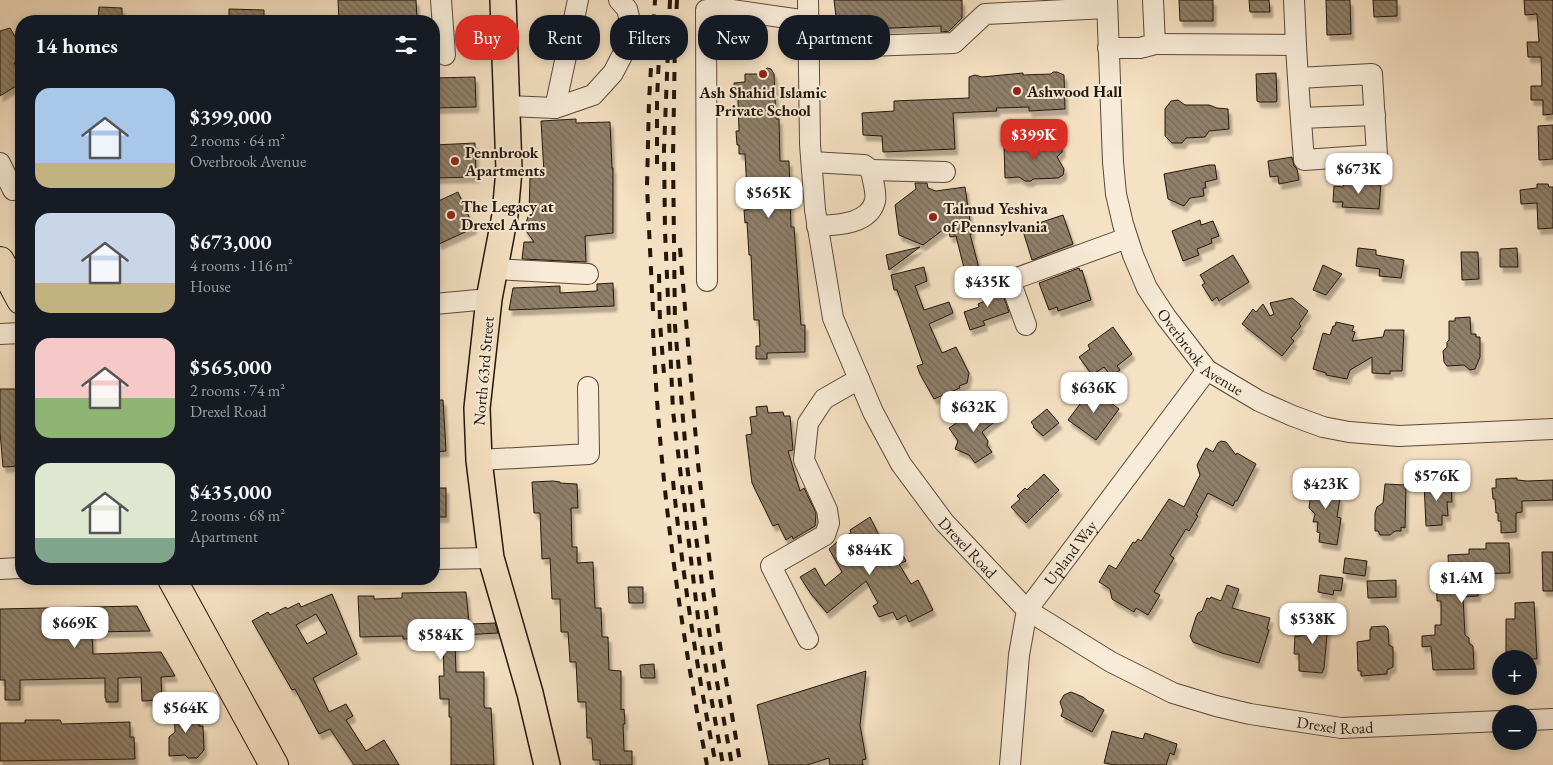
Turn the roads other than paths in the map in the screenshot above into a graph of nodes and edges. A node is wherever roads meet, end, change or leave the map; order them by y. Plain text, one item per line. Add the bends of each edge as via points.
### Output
1 (441, 0) edge
2 (503, 0) edge
3 (578, 0) edge
4 (619, 0) edge
5 (808, 0) edge
6 (1153, 0) edge
7 (1294, 0) edge
8 (1107, 4) edge
9 (732, 5) edge
10 (780, 15) edge
11 (808, 15) edge
12 (1155, 44) junction
13 (890, 45) edge
14 (1296, 45) junction
15 (1108, 48) junction
16 (445, 55) dead end
17 (809, 60) edge
18 (1298, 78) junction
19 (506, 106) junction
20 (555, 108) junction
21 (1375, 114) junction
22 (1301, 118) junction
23 (812, 162) junction
24 (0, 163) edge
25 (871, 170) junction
26 (944, 172) dead end
27 (15, 189) edge
28 (817, 226) junction
29 (1127, 238) junction
30 (0, 261) edge
31 (495, 269) junction
32 (588, 274) dead end
33 (707, 281) dead end
34 (15, 289) edge
35 (489, 299) junction
36 (440, 303) edge
37 (1026, 325) dead end
38 (15, 333) edge
39 (0, 334) edge
40 (1207, 370) junction
41 (859, 379) junction
42 (588, 387) dead end
43 (1553, 429) edge
44 (479, 460) junction
45 (490, 558) junction
46 (440, 559) edge
47 (15, 568) edge
48 (0, 569) edge
49 (175, 585) edge
50 (1026, 610) junction
51 (808, 639) dead end
52 (1553, 719) edge
53 (1537, 720) edge
54 (1492, 721) edge
55 (274, 765) edge
56 (547, 765) edge
57 (1010, 765) edge

1 - 16 street
2 - 19 main road, North 63rd Street
3 - 20 street
4 - 20 street via 627,9 630,25 626,48 612,73 593,94
5 - 11 street, Drexel Road
6 - 12 street
7 - 14 street
8 - 13 street via 985,14 954,43
8 - 15 street, Overbrook Avenue
9 - 10 street
9 - 33 street via 706,10
12 - 14 street
12 - 15 street via 1140,48
14 - 18 street
15 - 29 street, Overbrook Avenue via 1116,194
17 - 23 street, Drexel Road
18 - 21 street via 1372,74
18 - 22 street
19 - 20 street
19 - 31 main road, North 63rd Street via 509,170
21 - 22 street
21 - 22 street via 1377,155 1304,160
23 - 25 street via 858,164
23 - 28 street, Drexel Road
24 - 27 street
25 - 26 street
25 - 28 street via 875,202 866,214 847,224
28 - 41 street, Drexel Road via 833,318
29 - 37 street via 1014,279 1012,286
29 - 40 street, Overbrook Avenue via 1147,288
30 - 34 highway
31 - 32 street
31 - 35 main road, North 63rd Street
35 - 36 street
35 - 44 main road, North 63rd Street via 477,408
38 - 39 street
40 - 43 street, Overbrook Avenue via 1259,401 1293,416 1349,432 1400,436
40 - 50 street, Upland Way
41 - 50 street, Drexel Road via 901,464 944,522
41 - 51 street via 824,399 808,424 804,460 827,510 829,523 825,536 771,566
42 - 44 street via 590,454
44 - 45 main road, North 63rd Street
45 - 46 street
45 - 56 main road, North 63rd Street via 530,693
47 - 48 street
49 - 55 highway
50 - 54 street, Drexel Road via 1111,662 1173,693 1216,706 1340,728
50 - 57 street, Upland Way
52 - 53 street

